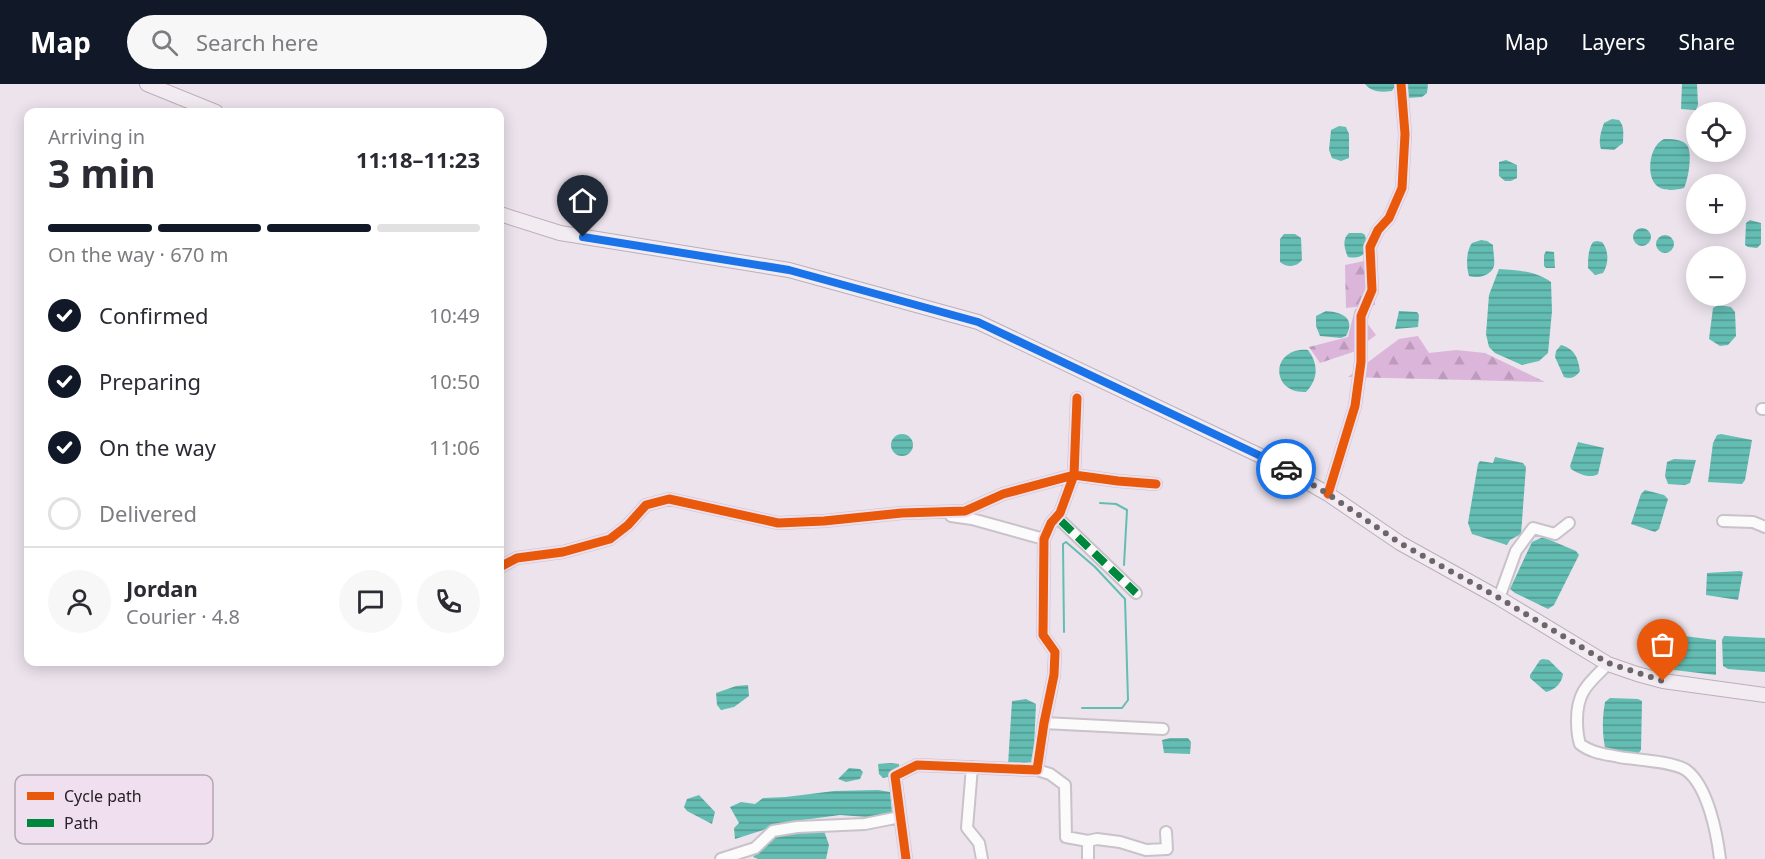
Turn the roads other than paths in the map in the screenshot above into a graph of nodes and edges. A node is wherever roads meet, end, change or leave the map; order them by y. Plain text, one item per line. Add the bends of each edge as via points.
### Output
1 (147, 84) edge
2 (1401, 84) edge
3 (206, 108) edge
4 (504, 215) edge
5 (1077, 398) dead end
6 (1074, 475) junction
7 (1156, 484) dead end
8 (1328, 494) junction
9 (930, 513) junction
10 (1723, 520) dead end
11 (1061, 521) dead end
12 (1569, 523) dead end
13 (1765, 527) edge
14 (1044, 539) junction
15 (504, 565) edge
16 (1136, 593) dead end
17 (1499, 598) junction
18 (1608, 663) junction
19 (1765, 694) edge
20 (1044, 723) junction
21 (1162, 729) dead end
22 (972, 767) junction
23 (1036, 770) junction
24 (900, 817) junction
25 (1166, 832) dead end
26 (1088, 841) junction
27 (721, 859) edge
28 (906, 859) edge
29 (982, 859) edge
30 (1088, 859) edge
31 (1720, 859) edge

1 - 3 main road
2 - 8 street via 1406,134 1402,188 1370,247 1372,290 1361,316 1361,362 1355,406
4 - 8 main road via 560,233 789,270 978,322 1267,459
5 - 6 street
6 - 7 street
6 - 9 street via 1003,494 965,511
6 - 14 street via 1060,513
8 - 17 main road via 1400,543
9 - 14 street via 972,519
9 - 15 street via 778,522 669,499 646,505 610,539 563,552 517,558
10 - 13 street
11 - 16 street
12 - 17 street via 1555,534 1533,528 1516,551
14 - 20 street via 1043,635 1055,652
17 - 18 main road
18 - 19 main road via 1663,681
18 - 31 street via 1583,689 1577,703 1580,744 1594,752 1685,770 1696,780 1709,807
20 - 21 street
20 - 23 street
22 - 23 street
22 - 24 street via 917,765 895,776
22 - 29 street via 967,828 979,843
23 - 26 street via 1065,785 1066,837
24 - 27 street via 865,824 773,831 754,848
24 - 28 street
25 - 26 street via 1167,849 1146,850 1120,842
26 - 30 street

